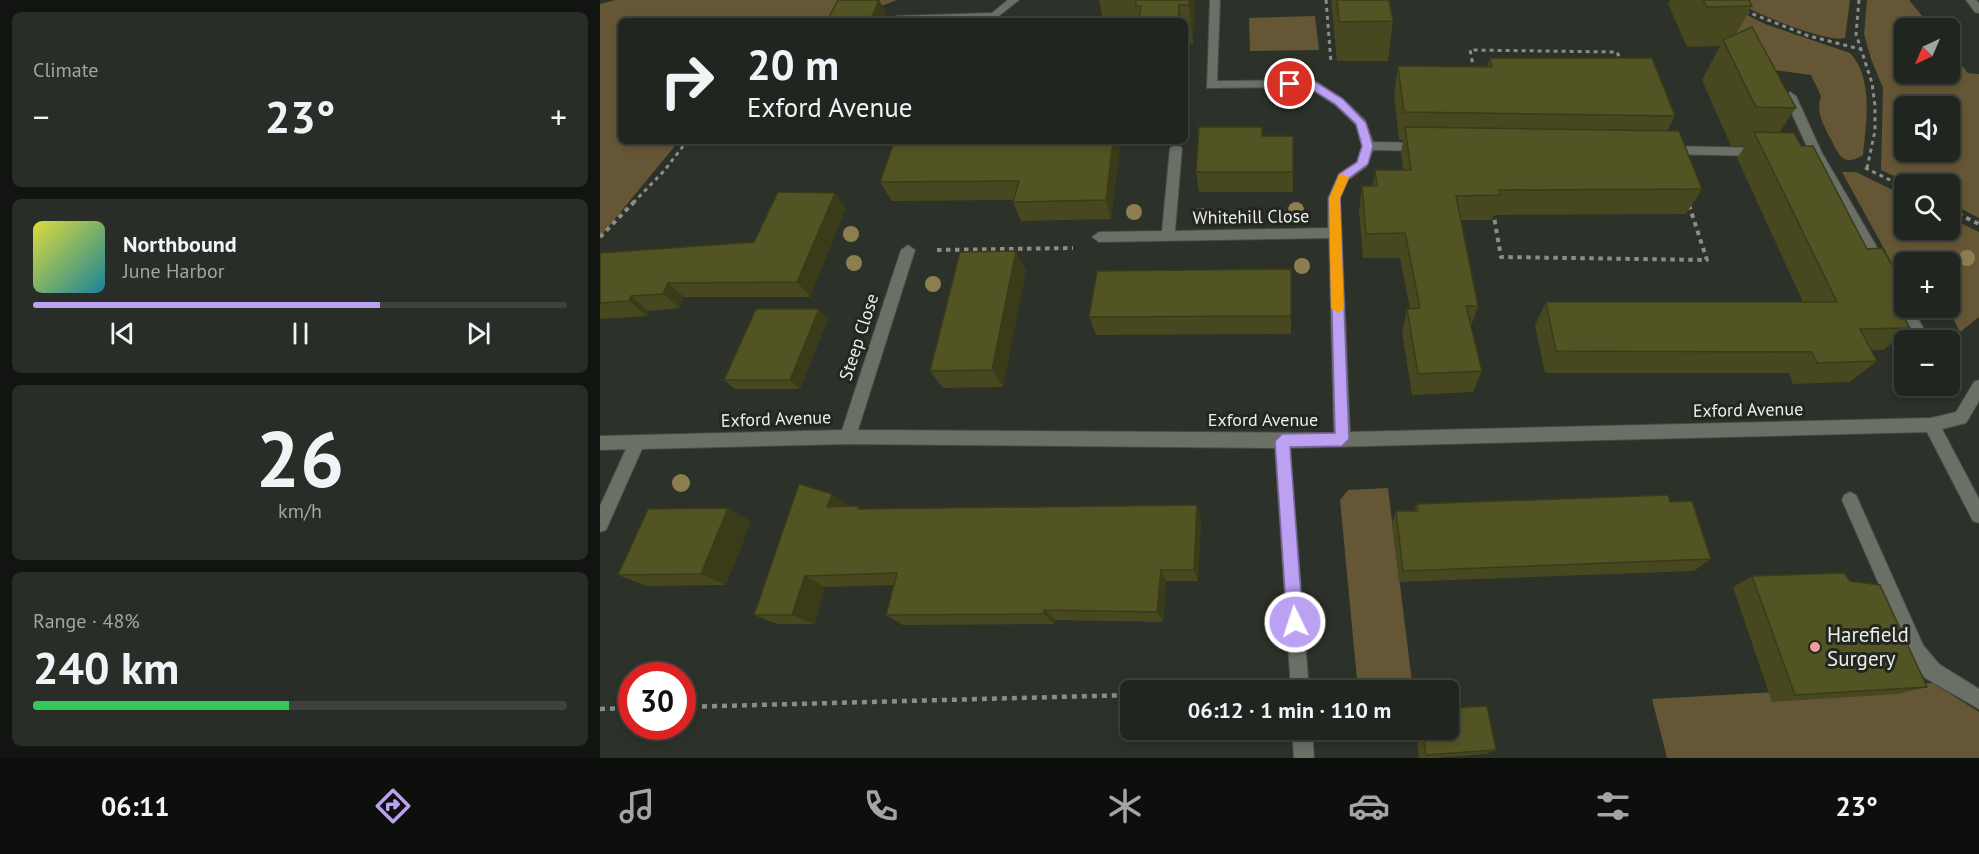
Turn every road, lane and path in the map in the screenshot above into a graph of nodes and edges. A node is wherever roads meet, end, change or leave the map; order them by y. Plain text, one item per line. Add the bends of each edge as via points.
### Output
1 (1014, 0) edge
2 (1215, 0) edge
3 (1326, 0) edge
4 (1859, 0) edge
5 (1971, 0) edge
6 (1979, 10) edge
7 (1744, 11) dead end
8 (841, 14) edge
9 (830, 18) edge
10 (929, 18) edge
11 (1860, 49) junction
12 (1621, 63) edge
13 (1475, 72) edge
14 (1310, 83) junction
15 (1790, 96) edge
16 (685, 144) edge
17 (1368, 146) junction
18 (1436, 147) edge
19 (1176, 148) dead end
20 (1650, 150) edge
21 (1670, 150) junction
22 (1771, 152) edge
23 (1794, 153) edge
24 (1816, 153) junction
25 (1894, 182) edge
26 (1491, 202) edge
27 (1960, 215) edge
28 (1979, 224) edge
29 (1335, 233) junction
30 (600, 237) edge
31 (1099, 237) joint
32 (1167, 237) junction
33 (908, 250) joint
34 (1917, 330) edge
35 (1979, 387) edge
36 (1931, 425) junction
37 (848, 437) junction
38 (1342, 439) junction
39 (1282, 441) junction
40 (600, 443) edge
41 (637, 443) junction
42 (1850, 500) dead end
43 (1979, 515) edge
44 (600, 524) edge
45 (1299, 680) edge
46 (1120, 695) edge
47 (1979, 700) edge
48 (696, 707) edge
49 (618, 708) edge
50 (600, 709) edge
51 (1303, 740) edge
52 (1304, 758) edge

1 - 10 street via 995,16
2 - 14 street via 1211,85
3 - 14 path via 1332,68
4 - 11 path via 1856,34
5 - 6 street
7 - 11 path via 1809,36
8 - 9 path
11 - 25 path via 1875,106 1875,131 1866,168
12 - 13 path via 1617,52 1470,50
14 - 17 street via 1361,123
15 - 24 street
16 - 30 path
17 - 18 street
17 - 29 street via 1362,164 1343,177 1335,198
19 - 32 street, Whitehill Close
20 - 21 street
21 - 22 street
21 - 26 path via 1707,260 1501,257
23 - 24 street
24 - 34 street
27 - 28 path
29 - 32 street, Whitehill Close
29 - 38 street
31 - 32 street, Whitehill Close
31 - 33 path via 1069,249
33 - 37 street, Steep Close
35 - 36 street, Exford Avenue via 1961,418
36 - 38 street, Exford Avenue
36 - 43 street
37 - 39 street, Exford Avenue
37 - 41 street, Exford Avenue
38 - 39 street, Exford Avenue
39 - 45 street
40 - 41 street, Exford Avenue
41 - 44 street
42 - 47 street via 1917,651 1932,671
46 - 48 path
49 - 50 path
51 - 52 street

